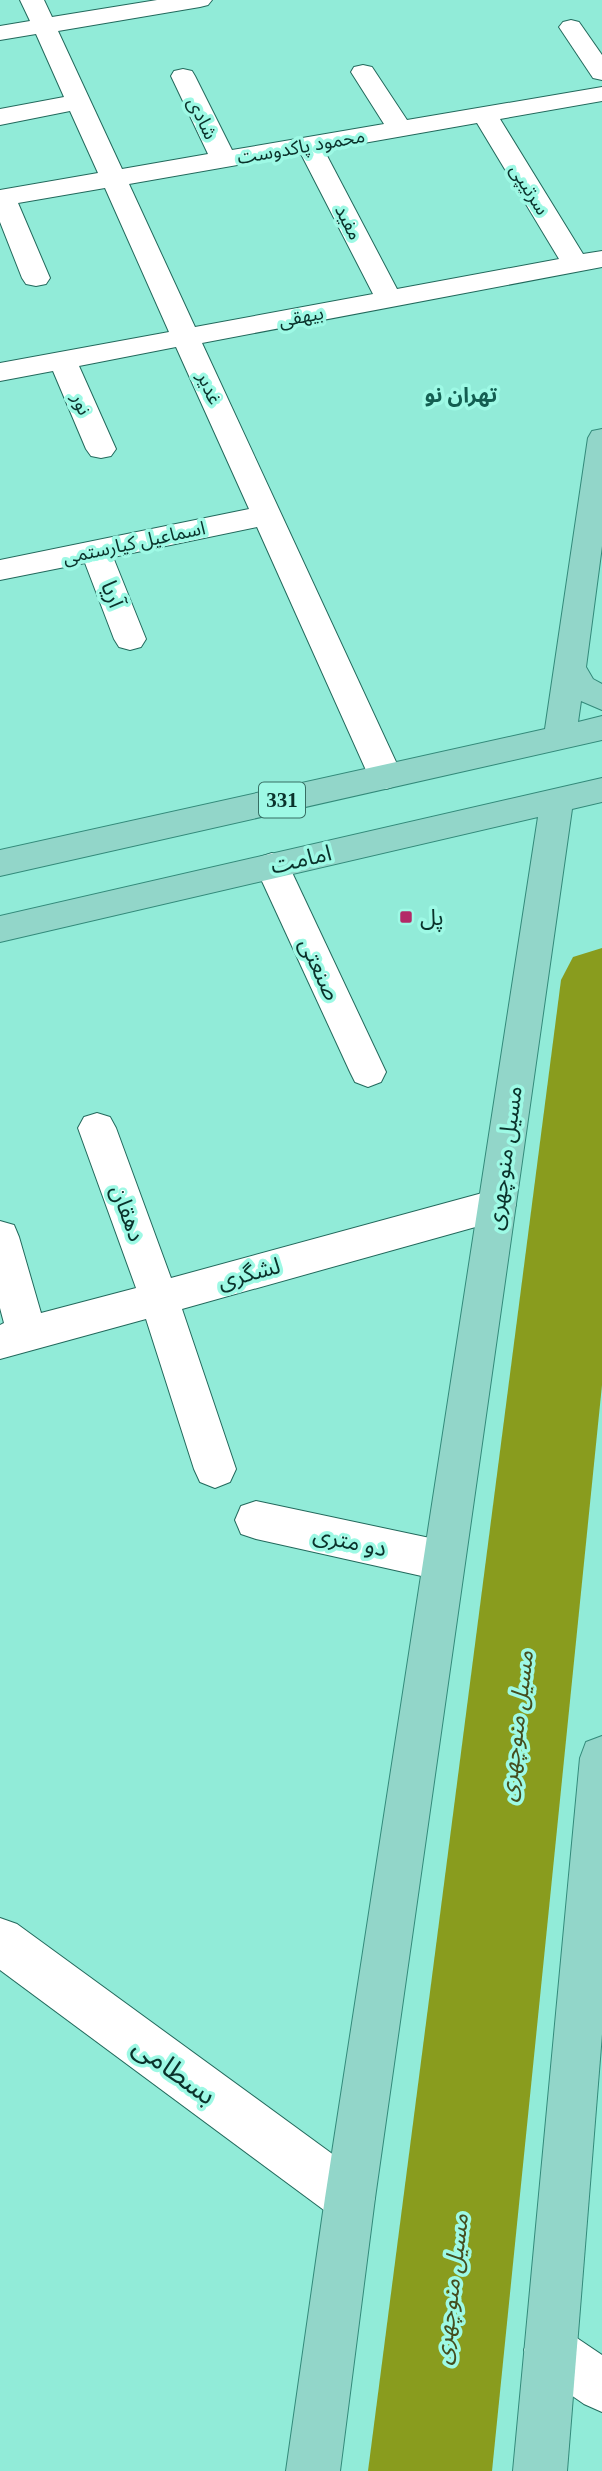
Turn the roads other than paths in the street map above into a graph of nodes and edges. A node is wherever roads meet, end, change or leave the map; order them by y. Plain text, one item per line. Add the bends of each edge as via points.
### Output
1 (200, 0) edge
2 (38, 13) edge
3 (571, 27) dead end
4 (0, 33) edge
5 (363, 72) dead end
6 (602, 73) edge
7 (183, 76) dead end
8 (602, 94) edge
9 (78, 103) junction
10 (484, 114) junction
11 (0, 117) edge
12 (400, 129) junction
13 (309, 145) junction
14 (223, 159) junction
15 (113, 178) junction
16 (2, 198) edge
17 (589, 262) edge
18 (36, 278) dead end
19 (389, 299) junction
20 (186, 337) junction
21 (63, 360) junction
22 (0, 372) edge
23 (602, 438) edge
24 (101, 449) dead end
25 (267, 515) junction
26 (95, 550) junction
27 (0, 570) edge
28 (130, 639) dead end
29 (570, 667) junction
30 (600, 708) edge
31 (562, 737) junction
32 (386, 777) junction
33 (602, 789) edge
34 (559, 800) junction
35 (0, 863) edge
36 (272, 866) junction
37 (0, 929) edge
38 (368, 1072) dead end
39 (97, 1128) dead end
40 (497, 1205) junction
41 (0, 1237) edge
42 (159, 1298) junction
43 (14, 1338) edge
44 (215, 1469) dead end
45 (256, 1520) dead end
46 (444, 1561) junction
47 (602, 1758) edge
48 (0, 1941) edge
49 (350, 2198) junction
50 (550, 2350) junction
51 (602, 2386) edge
52 (313, 2471) edge
53 (540, 2471) edge

1 - 2 street
2 - 4 street
2 - 9 street, غدیر
3 - 6 street
5 - 12 street
7 - 14 street, شادی
8 - 10 street, محمود پاکدوست
9 - 11 street
9 - 15 street, غدیر
10 - 12 street, محمود پاکدوست
10 - 17 street, سرتیپی
12 - 13 street, محمود پاکدوست
13 - 14 street, محمود پاکدوست
13 - 19 street, مفید
14 - 15 street, محمود پاکدوست
15 - 16 street, محمود پاکدوست
15 - 20 street, غدیر
16 - 18 street
17 - 19 street, بیهقی
19 - 20 street, بیهقی
20 - 21 street, بیهقی
20 - 25 street, غدیر
21 - 22 street, بیهقی
21 - 24 street, نور
23 - 29 main road
25 - 26 street, اسماعیل کیارستمی
25 - 32 street, غدیر
26 - 27 street, اسماعیل کیارستمی
26 - 28 street, آریا
29 - 30 main road
29 - 31 main road
30 - 31 main road, 331
31 - 32 main road, 331
32 - 35 main road, 331
33 - 34 main road, امامت
34 - 36 main road, امامت
34 - 40 main road, مسیل منوچهری
36 - 37 main road, امامت
36 - 38 street, صنعتی
39 - 42 street, دهقان
40 - 42 street, لشگری
40 - 46 main road, مسیل منوچهری
41 - 43 street
42 - 43 street, لشگری
42 - 44 street, دهقان
45 - 46 street, دو متری
46 - 49 main road, مسیل منوچهری
47 - 50 main road
48 - 49 street, بسطامی
49 - 52 main road, مسیل منوچهری
50 - 51 street
50 - 53 main road

